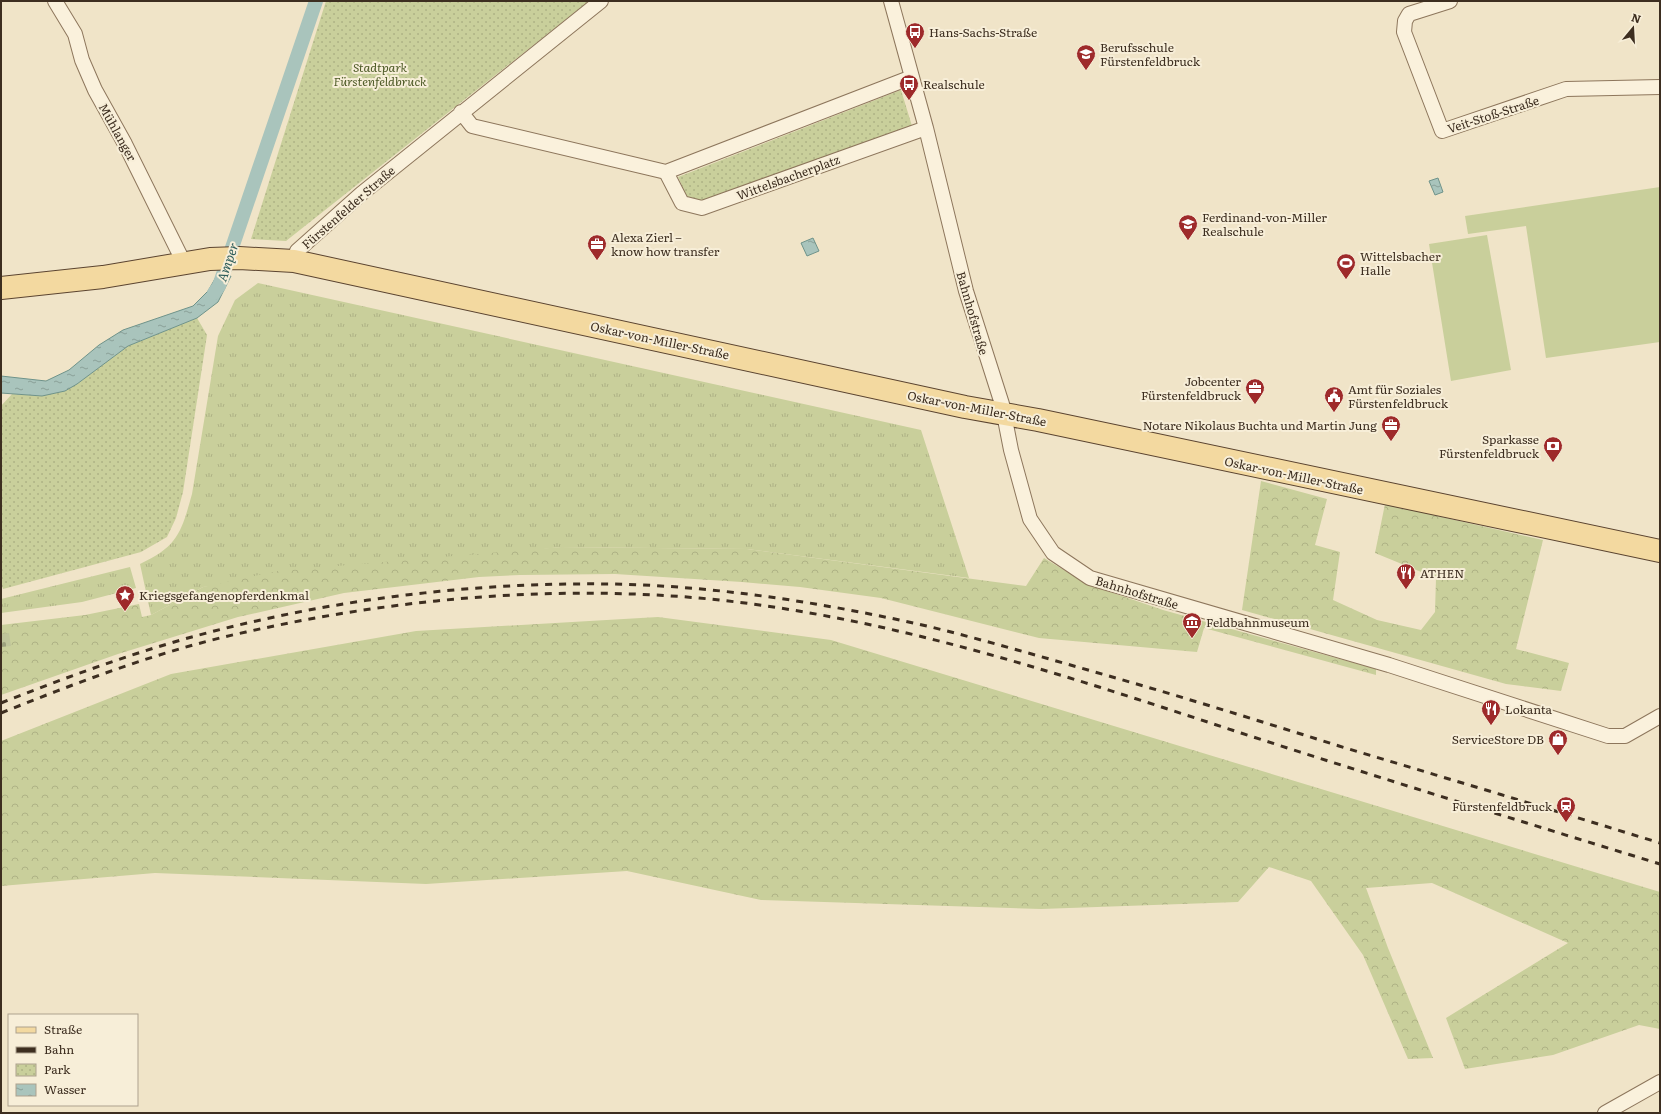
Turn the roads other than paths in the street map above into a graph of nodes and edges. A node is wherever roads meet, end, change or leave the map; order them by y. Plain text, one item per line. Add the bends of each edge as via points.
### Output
1 (55, 1) edge
2 (601, 1) edge
3 (1450, 1) edge
4 (896, 2) edge
5 (912, 77) junction
6 (1660, 87) edge
7 (461, 112) junction
8 (926, 128) junction
9 (666, 172) junction
10 (294, 261) junction
11 (184, 263) junction
12 (1, 288) edge
13 (1004, 413) junction
14 (1660, 551) edge
15 (1660, 716) edge
16 (1660, 1082) edge
17 (1605, 1113) edge

1 - 11 street, Mühlanger via 75,34 82,60 95,90
2 - 7 street, Fürstenfelder Straße
3 - 6 street, Veit-Stoß-Straße via 1409,14 1404,32 1442,131 1566,90
4 - 5 street, Bahnhofstraße
5 - 8 street, Bahnhofstraße
5 - 9 street
7 - 9 street via 472,126
7 - 10 street, Fürstenfelder Straße via 355,199 297,251
8 - 9 street, Wittelsbacherplatz via 702,208 682,204
8 - 13 street, Bahnhofstraße via 966,291
10 - 11 main road, Fürstenfelder Straße via 239,258
10 - 13 main road, Oskar-von-Miller-Straße via 964,407
11 - 12 main road, Fürstenfelder Straße via 103,277
13 - 14 main road, Oskar-von-Miller-Straße
13 - 15 street, Bahnhofstraße via 1011,450 1030,519 1053,553 1090,578 1389,665 1608,736 1625,736
16 - 17 street

